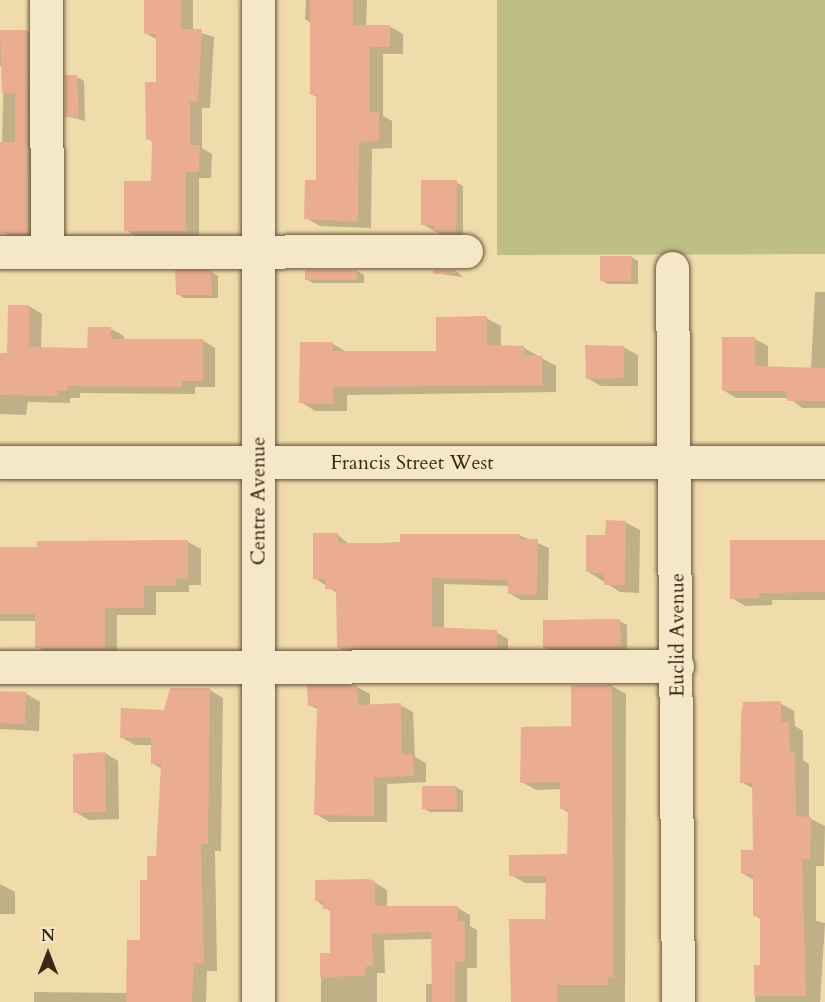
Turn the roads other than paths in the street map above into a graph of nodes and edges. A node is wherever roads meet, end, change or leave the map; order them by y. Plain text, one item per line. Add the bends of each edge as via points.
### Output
1 (46, 0) edge
2 (258, 0) edge
3 (466, 251) dead end
4 (0, 252) edge
5 (47, 252) junction
6 (258, 252) junction
7 (672, 268) dead end
8 (0, 462) edge
9 (258, 462) junction
10 (676, 462) junction
11 (825, 462) edge
12 (677, 666) junction
13 (0, 667) edge
14 (258, 668) junction
15 (258, 1002) edge
16 (678, 1002) edge

1 - 5 street
2 - 6 street, Centre Avenue
3 - 6 street
4 - 5 street
5 - 6 street
6 - 9 street, Centre Avenue
7 - 10 street, Euclid Avenue
8 - 9 street, Francis Street West
9 - 10 street, Francis Street West
9 - 14 street, Centre Avenue
10 - 11 street, Francis Street West
10 - 12 street, Euclid Avenue
12 - 14 street
12 - 16 street, Euclid Avenue
13 - 14 street
14 - 15 street, Centre Avenue

